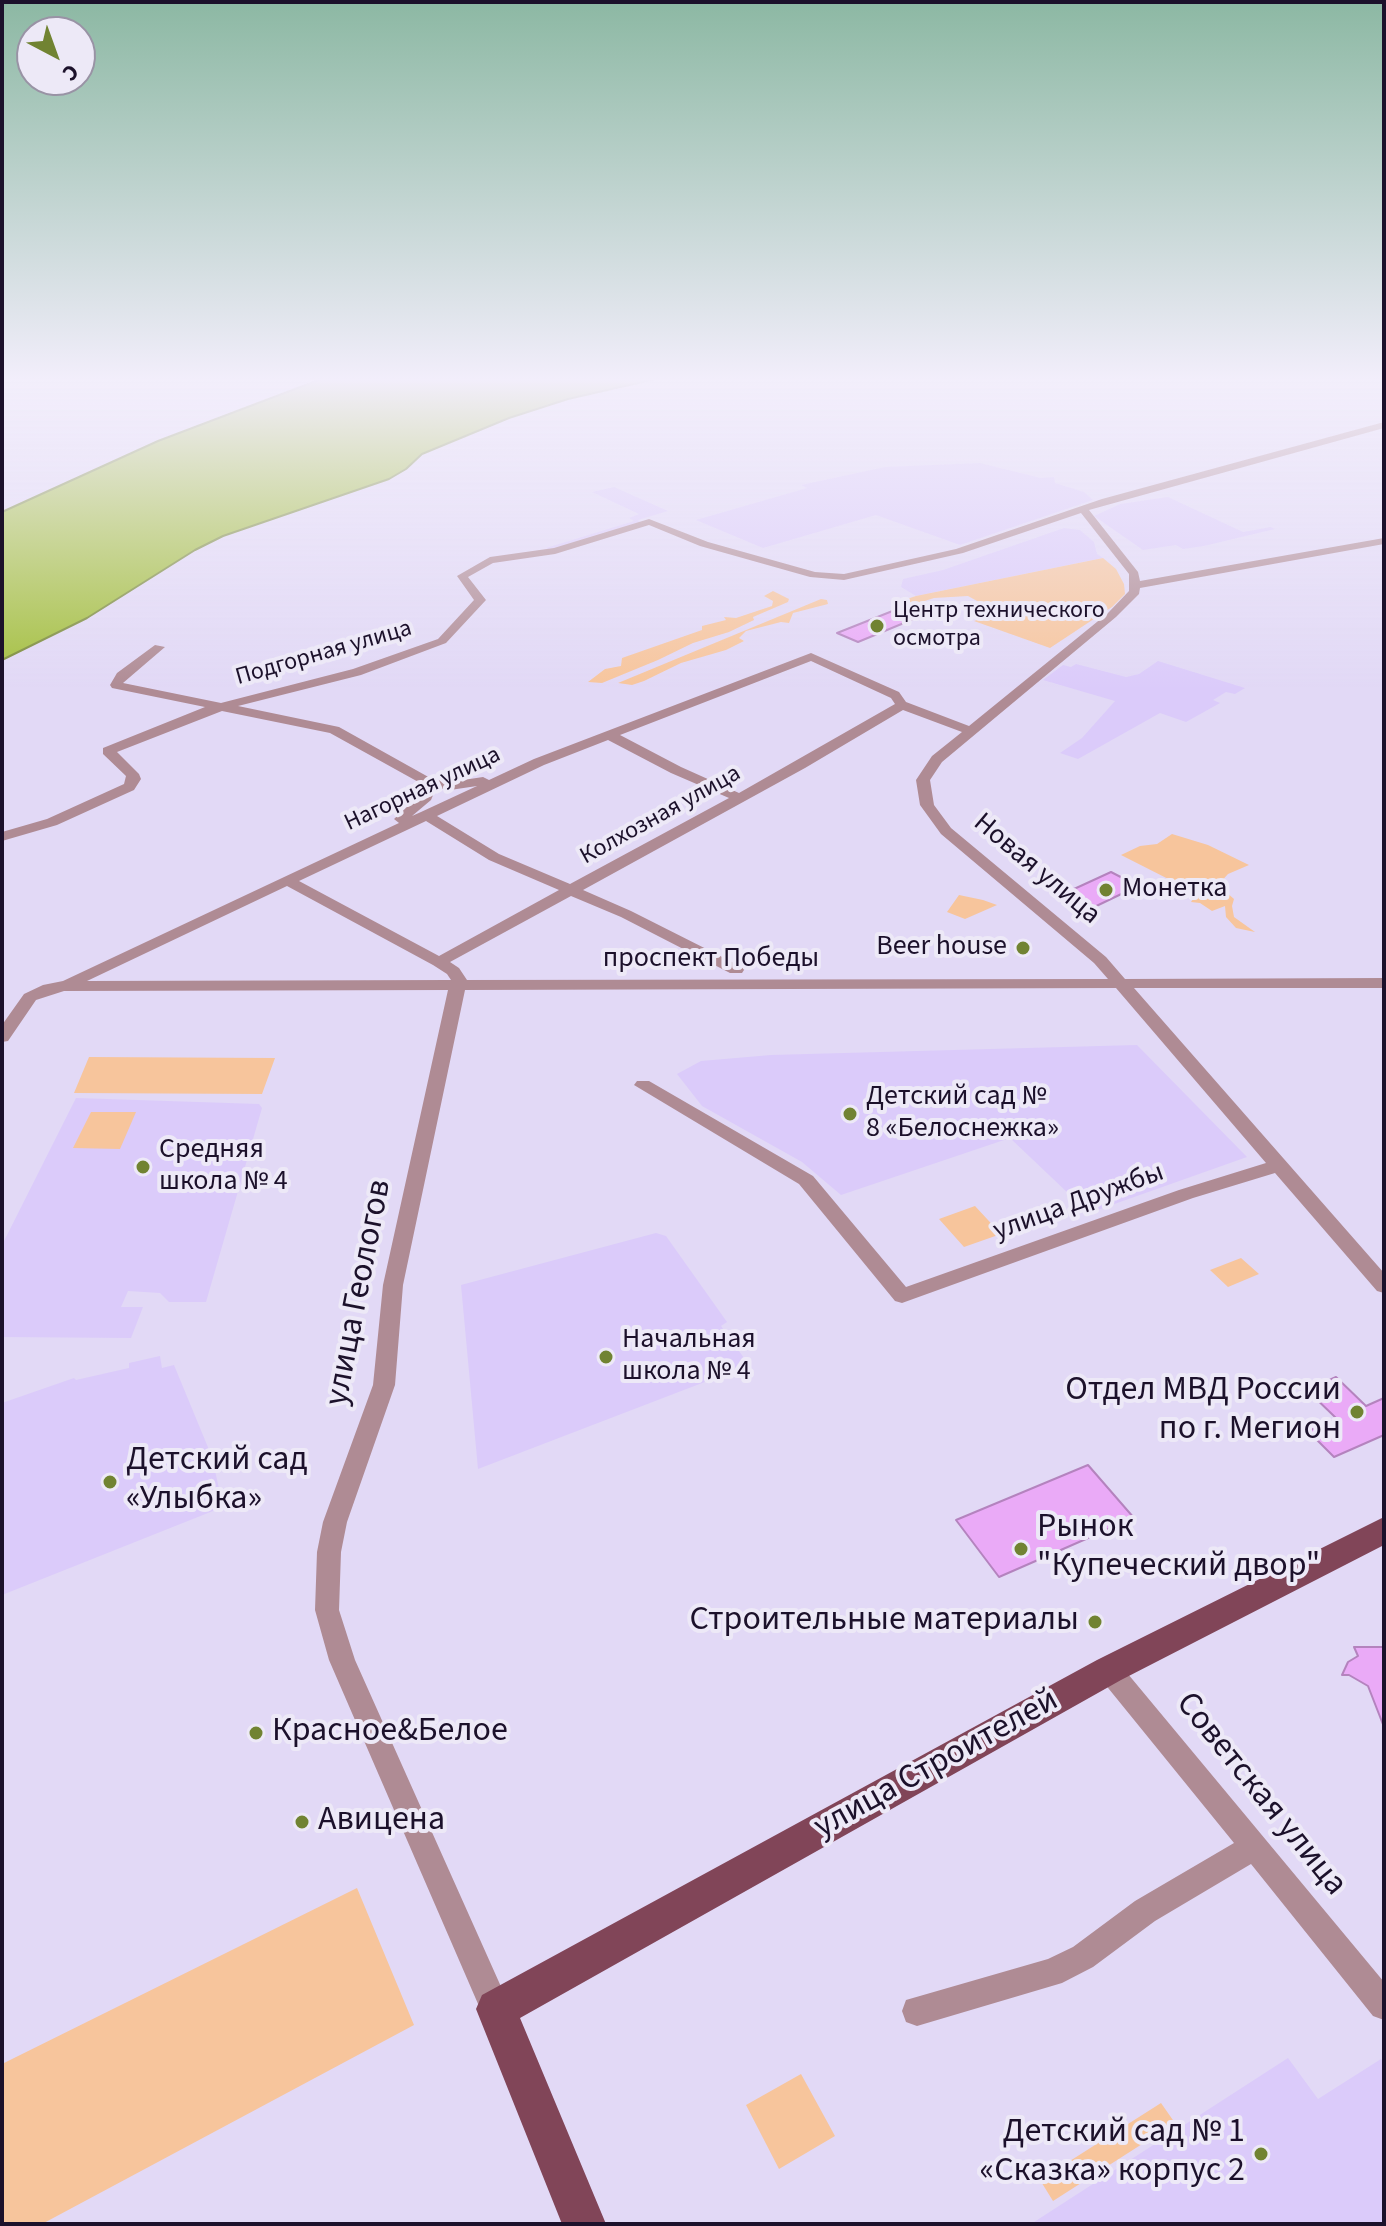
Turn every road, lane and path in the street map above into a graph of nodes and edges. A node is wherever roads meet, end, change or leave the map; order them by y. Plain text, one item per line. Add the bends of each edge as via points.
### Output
1 (1180, 482) edge
2 (1083, 509) junction
3 (1384, 541) edge
4 (1137, 585) junction
5 (159, 647) dead end
6 (902, 705) junction
7 (224, 706) junction
8 (971, 731) junction
9 (609, 735) junction
10 (512, 775) junction
11 (428, 782) junction
12 (740, 798) junction
13 (426, 815) junction
14 (2, 837) edge
15 (364, 844) junction
16 (287, 880) junction
17 (574, 889) junction
18 (439, 962) junction
19 (736, 970) dead end
20 (1384, 983) edge
21 (458, 985) junction
22 (64, 986) junction
23 (1123, 986) junction
24 (3, 1035) edge
25 (643, 1085) dead end
26 (1277, 1166) junction
27 (1384, 1286) edge
28 (1384, 1530) edge
29 (1109, 1670) junction
30 (1255, 1846) junction
31 (1384, 2005) edge
32 (496, 2009) junction
33 (917, 2011) dead end
34 (584, 2224) edge

1 - 2 street
2 - 4 street via 1128,565
2 - 7 street, Подгорная улица via 959,551 838,578 711,546 649,522 564,549 482,563 462,576 478,603 442,641 357,672
3 - 4 street
4 - 8 street, Новая улица via 1112,615
5 - 7 street via 116,685
6 - 8 street
6 - 9 street, Нагорная улица via 895,695 811,657
6 - 12 street, Колхозная улица
7 - 11 street via 339,732
7 - 14 street, Подгорная улица via 108,751 132,774 129,787 52,822
8 - 23 street, Новая улица via 926,773 922,788 933,815
9 - 10 street, Нагорная улица
9 - 12 street
10 - 11 street via 463,785
10 - 13 street, Нагорная улица
11 - 15 street via 430,791 415,808
12 - 17 street, Колхозная улица
13 - 15 street, Нагорная улица
13 - 17 street via 494,857
15 - 16 street, Нагорная улица
16 - 18 street
16 - 22 street, Нагорная улица
17 - 18 street, Колхозная улица
17 - 19 street
18 - 21 street via 457,974
20 - 23 street, проспект Победы
21 - 22 street, проспект Победы
21 - 23 street, проспект Победы
21 - 32 street, улица Геологов via 393,1285 384,1385 350,1474 332,1537 326,1585 327,1610 342,1660
22 - 24 street, проспект Победы via 38,992 24,1002
23 - 26 street, Новая улица
25 - 26 street, улица Дружбы via 806,1180 902,1296
26 - 27 street, Новая улица
28 - 29 main road, улица Строителей
29 - 30 street, Советская улица
29 - 32 main road, улица Строителей
30 - 31 street, Советская улица
30 - 33 street via 1052,1973
32 - 34 main road

